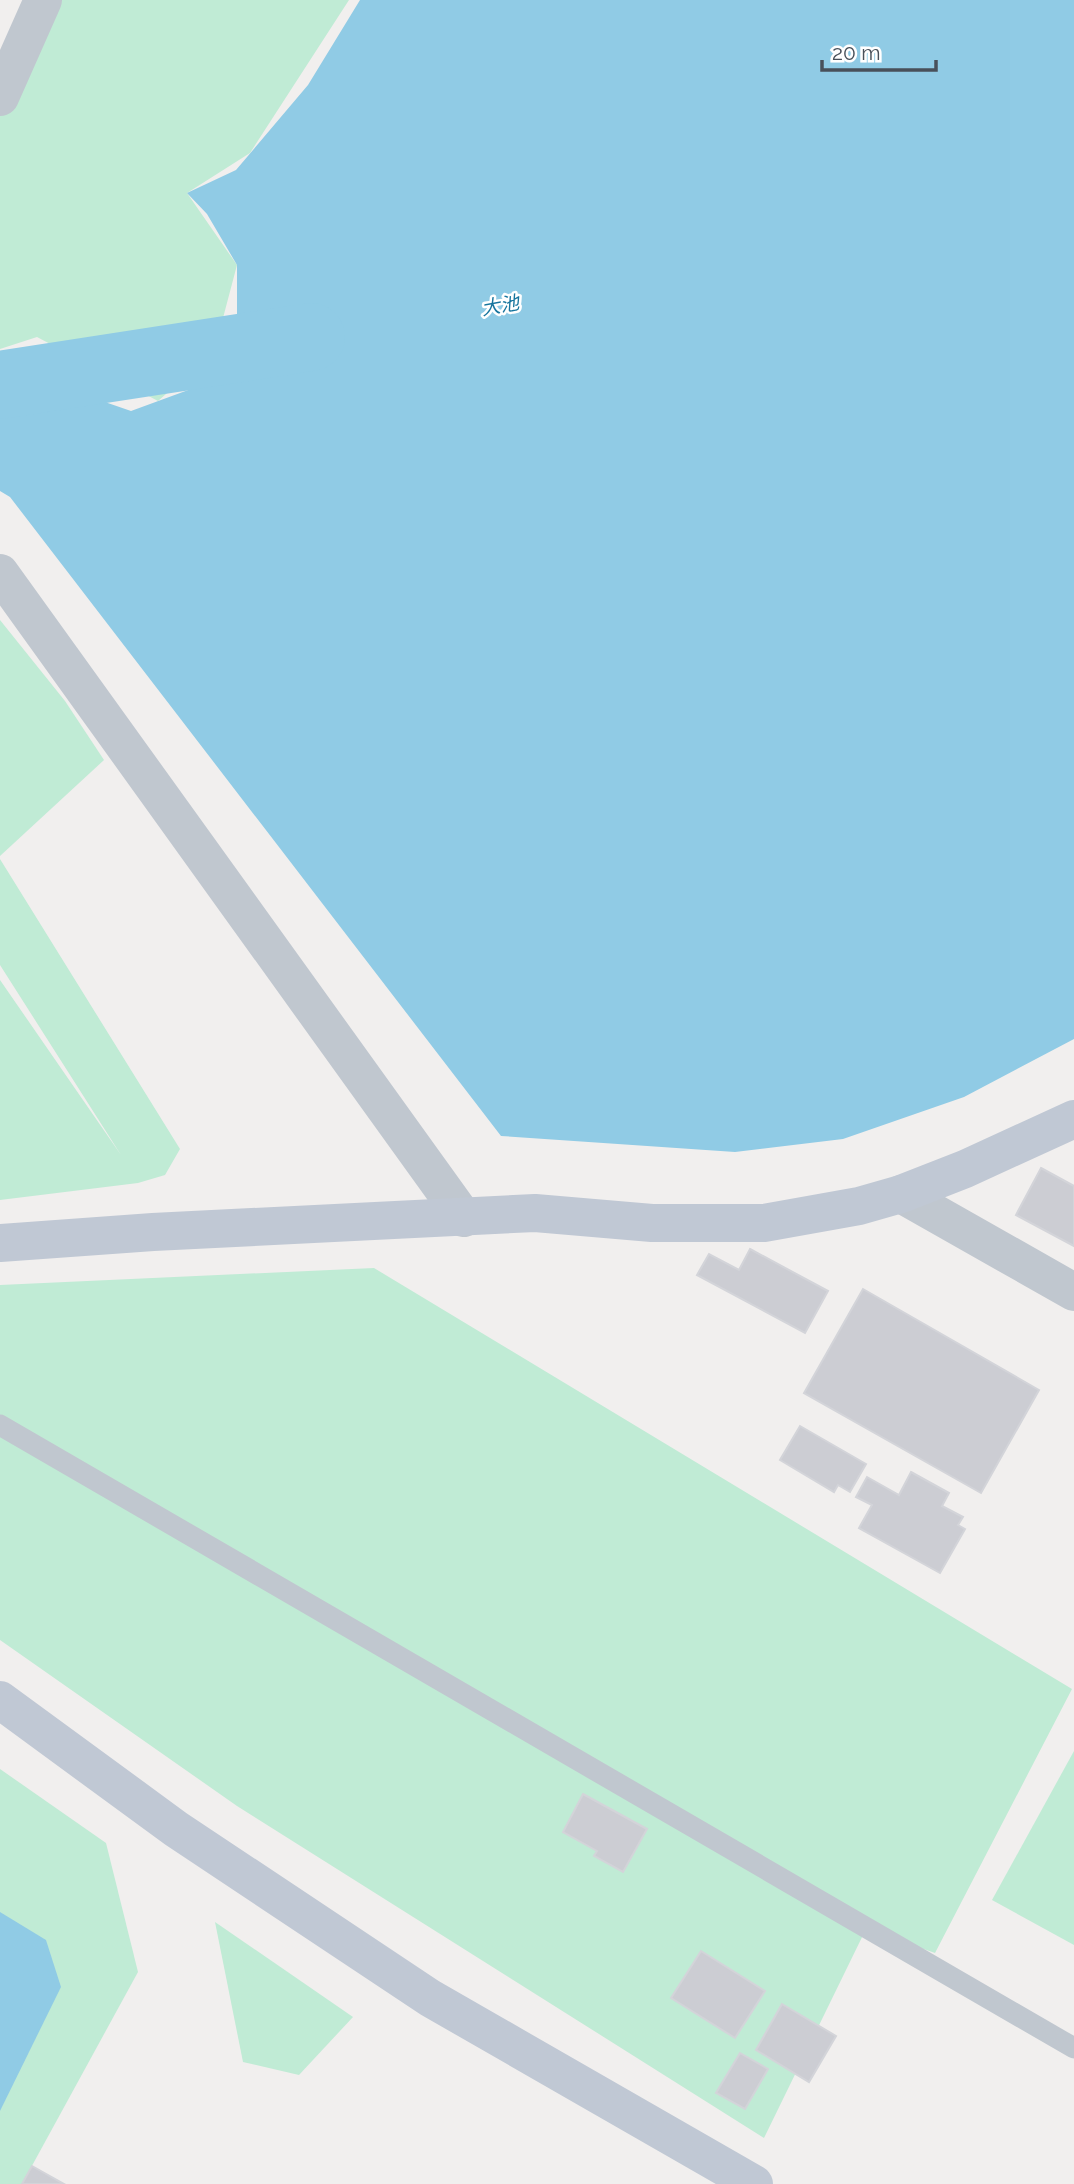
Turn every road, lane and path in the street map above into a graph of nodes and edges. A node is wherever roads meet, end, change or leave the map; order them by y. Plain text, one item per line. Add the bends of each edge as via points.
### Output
1 (43, 0) edge
2 (0, 97) edge
3 (0, 573) edge
4 (1074, 1119) edge
5 (901, 1194) junction
6 (464, 1218) junction
7 (0, 1243) edge
8 (1074, 1292) edge
9 (0, 1425) edge
10 (0, 1700) edge
11 (1074, 2048) edge
12 (754, 2184) edge

1 - 2 street
3 - 6 street
4 - 5 street
5 - 6 street via 764,1223 652,1223 535,1213
5 - 8 street
6 - 7 street
9 - 11 lane
10 - 12 street via 176,1829 430,1998

